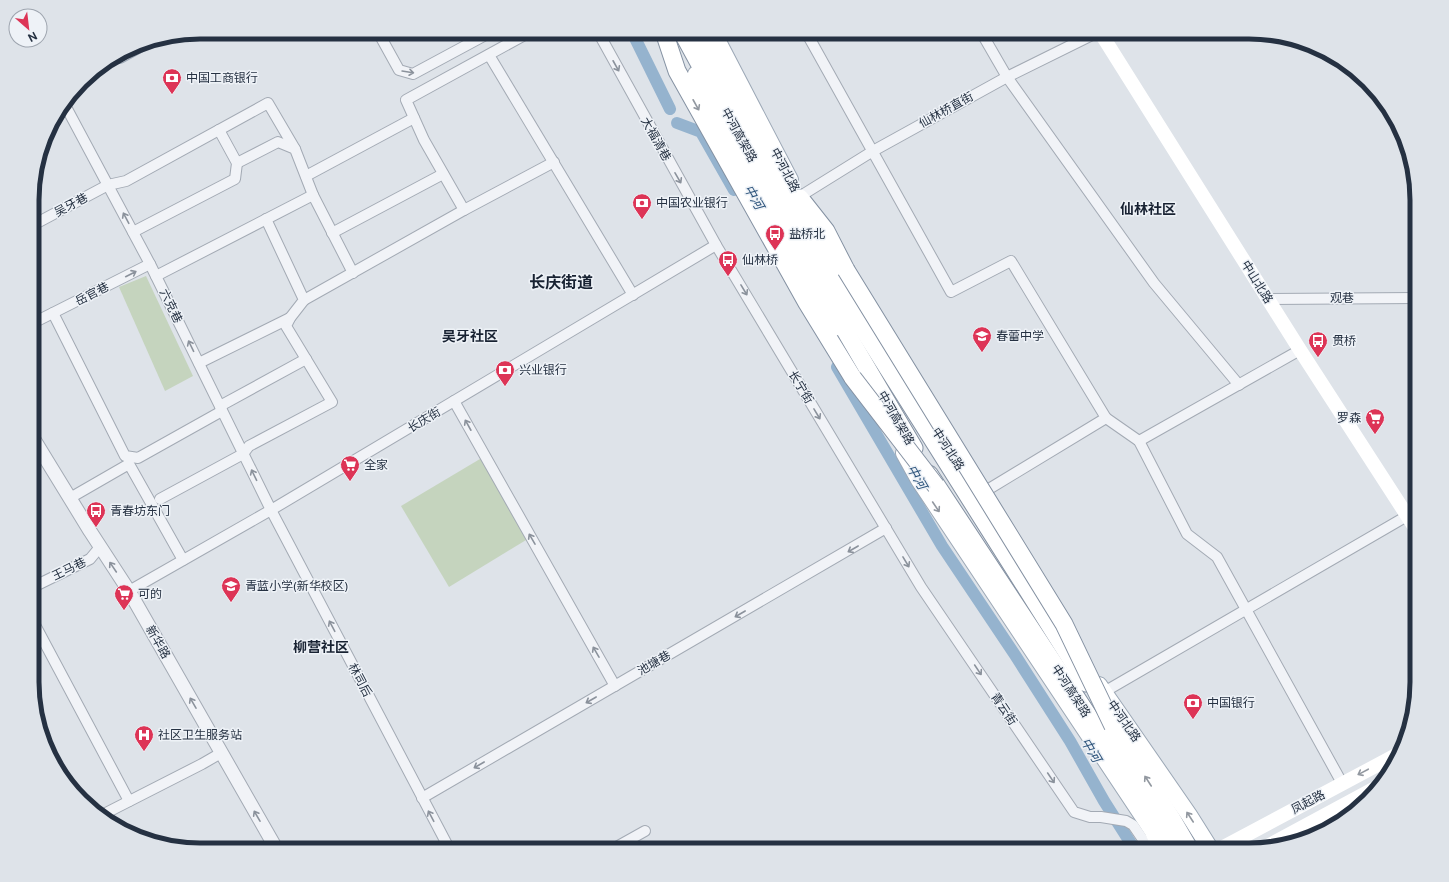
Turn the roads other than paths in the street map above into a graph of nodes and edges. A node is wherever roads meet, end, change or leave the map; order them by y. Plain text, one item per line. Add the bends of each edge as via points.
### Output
1 (382, 39) edge
2 (479, 39) edge
3 (517, 39) edge
4 (602, 39) edge
5 (666, 39) edge
6 (678, 39) edge
7 (686, 39) edge
8 (704, 39) edge
9 (717, 39) edge
10 (810, 39) edge
11 (985, 39) edge
12 (1085, 39) edge
13 (1103, 39) edge
14 (489, 54) junction
15 (1007, 77) junction
16 (67, 108) edge
17 (414, 118) junction
18 (219, 130) junction
19 (295, 149) junction
20 (873, 151) junction
21 (554, 162) junction
22 (237, 163) junction
23 (443, 174) junction
24 (306, 176) junction
25 (108, 185) junction
26 (313, 195) junction
27 (799, 196) junction
28 (464, 210) junction
29 (266, 219) junction
30 (39, 222) edge
31 (133, 232) junction
32 (332, 233) junction
33 (716, 245) junction
34 (150, 264) junction
35 (353, 273) junction
36 (156, 276) junction
37 (633, 295) junction
38 (1410, 298) edge
39 (1268, 299) junction
40 (304, 300) junction
41 (53, 313) junction
42 (290, 318) junction
43 (39, 320) edge
44 (1300, 350) junction
45 (306, 359) junction
46 (199, 363) junction
47 (1239, 384) junction
48 (454, 401) junction
49 (221, 409) junction
50 (1106, 418) junction
51 (1139, 441) junction
52 (39, 448) edge
53 (243, 454) junction
54 (936, 486) junction
55 (978, 496) junction
56 (70, 498) junction
57 (160, 499) dead end
58 (271, 510) junction
59 (1406, 516) junction
60 (1410, 521) edge
61 (886, 528) junction
62 (100, 547) junction
63 (183, 560) junction
64 (39, 584) edge
65 (129, 590) junction
66 (1246, 609) junction
67 (39, 632) edge
68 (615, 686) junction
69 (1104, 692) junction
70 (1113, 726) junction
71 (221, 753) junction
72 (1391, 758) edge
73 (1342, 783) junction
74 (1365, 793) edge
75 (422, 798) junction
76 (129, 801) junction
77 (106, 813) edge
78 (645, 831) dead end
79 (1278, 841) edge
80 (273, 843) edge
81 (446, 843) edge
82 (624, 843) edge
83 (1145, 843) edge
84 (1158, 843) edge
85 (1170, 843) edge
86 (1186, 843) edge
87 (1207, 843) edge
88 (1231, 843) edge

1 -> 2 street via 399,70 413,74
3 - 14 street
4 -> 33 street, 大福清巷
5 -> 54 highway, bridge via 677,71 803,296 853,378
6 -> 84 main road via 769,215 886,416 919,480
7 - 54 highway, 中河高架路, bridge via 843,327
8 - 70 highway, 中河高架路, bridge via 856,318
9 - 27 main road, 中河北路
10 - 20 street
11 - 15 street
12 - 15 street, 仙林桥直街
13 - 39 main road, 中山北路
14 - 17 street via 406,100
14 - 21 street
15 - 20 street, 仙林桥直街
15 - 47 street via 1154,283
16 - 25 street, 六克巷
17 - 23 street
17 - 24 street
18 - 19 street, 吴牙巷 via 268,103
18 - 22 street
18 - 25 street, 吴牙巷 via 126,181
19 - 22 street via 278,142
19 - 24 street
20 - 27 street, 仙林桥直街
20 - 50 street via 951,292 1011,262
21 - 28 street
21 - 37 street
22 - 31 street via 235,179
23 - 28 street
23 - 32 street
24 - 26 street
25 - 30 street, 吴牙巷
31 -> 25 street, 六克巷
26 - 29 street
26 - 32 street
27 - 55 main road, 中河北路 via 839,274
27 - 70 highway, bridge via 826,231 846,270 1064,624
28 - 35 street
29 - 36 street
29 - 40 street
31 - 34 street, 六克巷
32 - 35 street
33 - 37 street, 长庆街
33 -> 61 street, 长宁街
34 - 36 street, 六克巷
41 -> 34 street, 岳官巷
35 - 40 street
46 -> 36 street, 六克巷
37 - 48 street, 长庆街
38 - 39 street, 观巷
39 - 44 main road, 中山北路
40 - 42 street
41 - 43 street, 岳官巷
41 - 49 street via 125,456 138,458
42 - 45 street via 286,326
42 - 46 street
44 - 47 street
44 - 59 main road, 中山北路
45 - 49 street
45 - 53 street via 332,402 249,446
46 - 49 street, 六克巷
47 - 51 street
48 - 58 street, 长庆街
68 -> 48 street
49 - 53 street, 六克巷
50 - 51 street
50 - 55 street
51 - 66 street via 1186,534 1217,557
52 - 56 street, 新华路
53 - 57 street
58 -> 53 street, 六克巷
54 - 85 highway, 中河高架路
55 - 69 main road, 中河北路 via 1066,640
56 - 62 street, 新华路
56 - 63 street via 129,464
58 - 63 street, 长庆街
75 -> 58 street, 林司后
59 - 60 main road, 中山北路
59 - 66 street
61 -> 68 street, 池塘巷
61 -> 83 street, 青云街 via 921,587 1074,812 1090,817 1126,821 1133,825
62 - 64 street, 王马巷 via 90,559
65 -> 62 street, 新华路
63 - 65 street, 长庆街
71 -> 65 street, 新华路
66 - 69 street
66 - 73 street
67 - 76 street
68 -> 75 street, 池塘巷
87 -> 69 main road, 中河北路
86 -> 70 highway, 中河高架路
71 - 76 street
80 -> 71 street, 新华路
72 -> 73 main road, 凤起路
73 - 88 main road, 凤起路
74 - 79 main road
81 -> 75 street, 林司后
76 - 77 street
78 - 82 street

